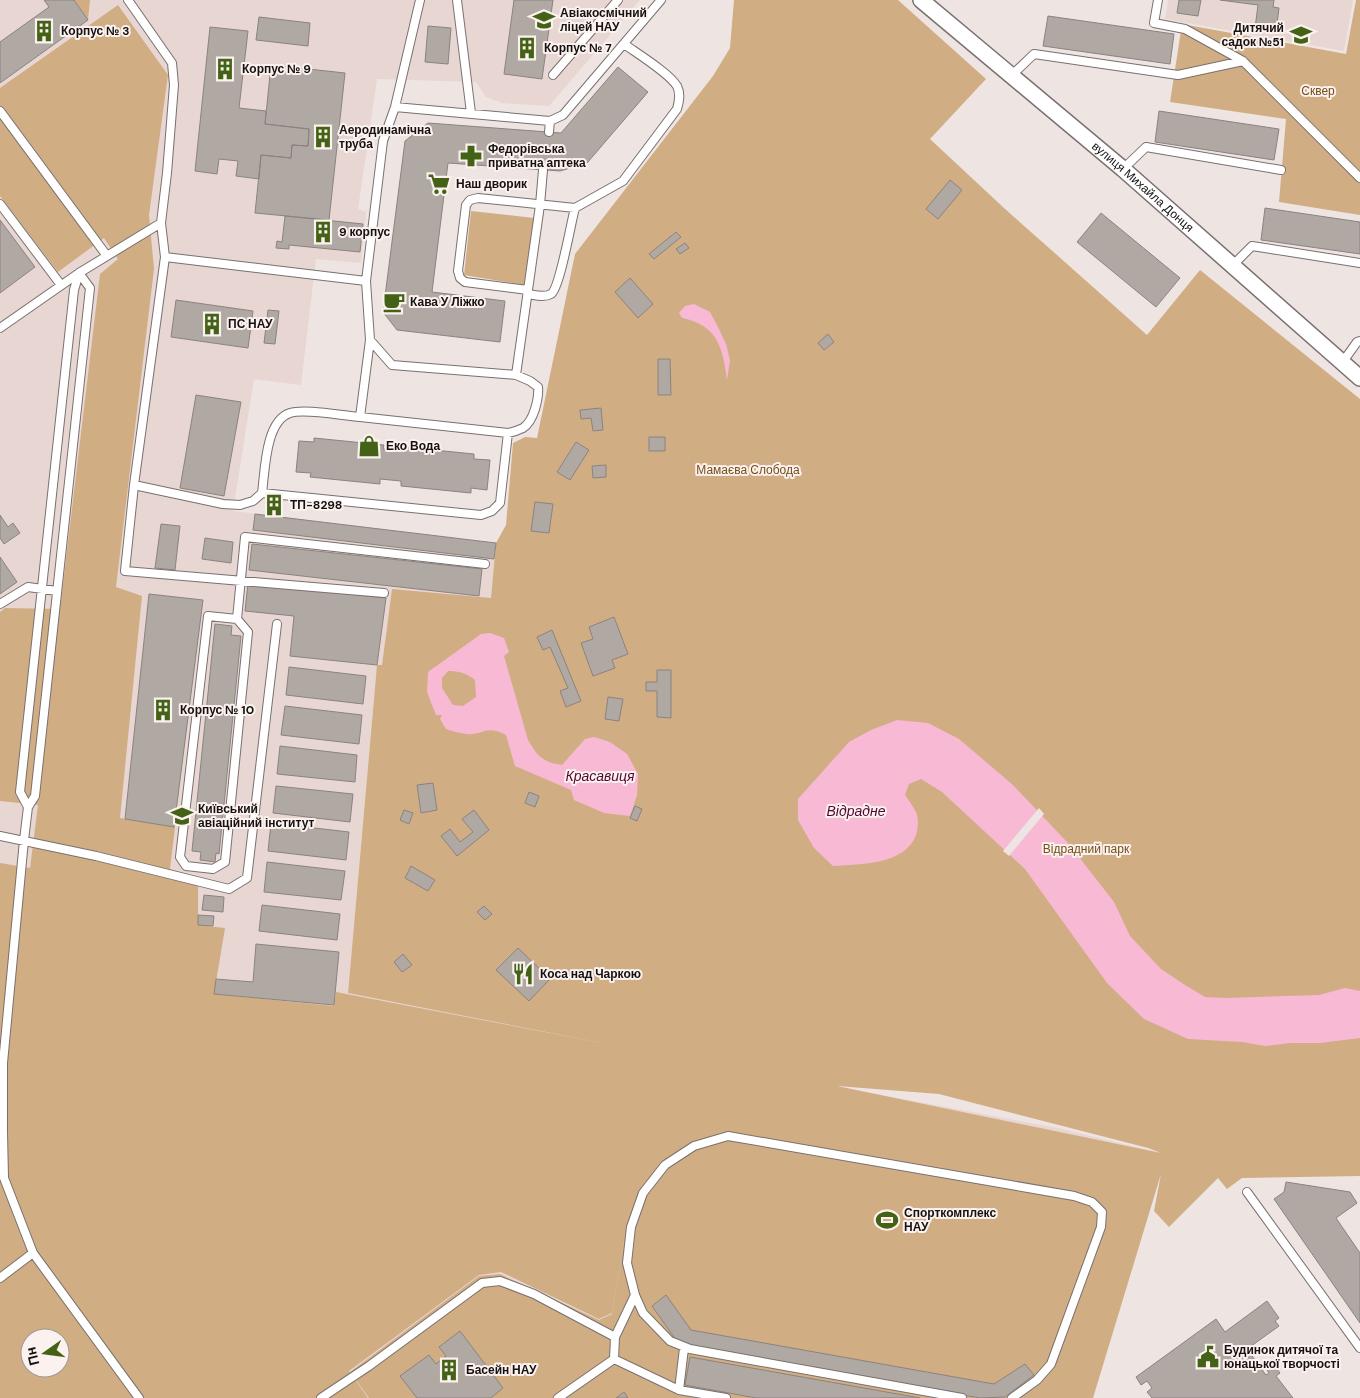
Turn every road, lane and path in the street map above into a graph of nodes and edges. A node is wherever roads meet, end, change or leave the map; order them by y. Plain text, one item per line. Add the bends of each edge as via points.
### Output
1 (128, 0) edge
2 (420, 0) edge
3 (457, 0) edge
4 (618, 0) edge
5 (661, 0) edge
6 (921, 0) edge
7 (1155, 0) edge
8 (624, 44) junction
9 (1243, 61) junction
10 (553, 75) dead end
11 (1012, 75) junction
12 (395, 107) junction
13 (0, 111) edge
14 (471, 113) junction
15 (550, 121) junction
16 (549, 132) dead end
17 (1123, 169) junction
18 (543, 170) dead end
19 (1282, 170) dead end
20 (1360, 178) edge
21 (0, 204) edge
22 (540, 205) junction
23 (575, 208) junction
24 (161, 223) junction
25 (107, 256) junction
26 (165, 257) junction
27 (1360, 263) edge
28 (1233, 265) junction
29 (80, 273) junction
30 (366, 281) junction
31 (61, 285) junction
32 (528, 292) junction
33 (0, 328) edge
34 (370, 340) junction
35 (1360, 341) edge
36 (1342, 363) junction
37 (516, 374) junction
38 (1360, 378) edge
39 (360, 418) junction
40 (508, 433) junction
41 (134, 485) junction
42 (262, 493) junction
43 (486, 564) dead end
44 (241, 580) junction
45 (42, 589) junction
46 (58, 591) junction
47 (384, 593) dead end
48 (0, 604) edge
49 (237, 619) junction
50 (277, 624) dead end
51 (28, 807) junction
52 (0, 836) edge
53 (24, 840) junction
54 (1247, 1192) dead end
55 (34, 1253) junction
56 (0, 1278) edge
57 (635, 1295) junction
58 (615, 1337) junction
59 (684, 1348) junction
60 (1360, 1348) edge
61 (614, 1359) junction
62 (679, 1390) junction
63 (139, 1398) edge
64 (321, 1398) edge
65 (558, 1398) edge
66 (726, 1398) edge
67 (962, 1398) edge
68 (1012, 1398) edge

1 - 24 lane via 172,63 174,85
2 - 12 lane
3 - 14 lane
4 - 10 lane
5 - 8 lane
6 - 11 street, вулиця Михайла Донця
7 - 9 lane via 1154,23 1185,29
8 - 15 lane via 562,115
8 - 23 lane via 670,78 678,88 680,99 623,181
9 - 11 lane via 1178,75 1034,54
9 - 20 lane
11 - 17 street, вулиця Михайла Донця
12 - 14 lane
12 - 30 lane via 383,141
13 - 25 lane
14 - 15 lane
15 - 16 lane
17 - 19 lane via 1146,147
17 - 28 street, вулиця Михайла Донця
18 - 22 lane
21 - 31 lane
22 - 23 lane
22 - 32 lane
22 - 32 lane via 478,198 466,205 458,271 460,278 466,282
23 - 32 lane via 554,291 544,296
24 - 25 lane
24 - 26 lane
25 - 29 lane
26 - 30 lane
26 - 41 lane
27 - 28 lane via 1252,246
28 - 36 street, вулиця Михайла Донця
29 - 31 lane
29 - 45 lane via 74,290
29 - 46 lane via 90,288
30 - 34 lane
31 - 33 lane
32 - 37 lane
34 - 37 lane via 392,365
34 - 39 lane
35 - 36 lane
36 - 38 street, вулиця Михайла Донця
37 - 40 lane via 538,387 539,394 530,422
39 - 40 lane
39 - 42 lane via 302,412 281,418 270,437
40 - 42 lane via 500,503 481,515
41 - 42 lane via 223,504 240,505 253,501
41 - 44 lane via 125,571
43 - 44 lane via 245,537
44 - 47 lane
44 - 49 lane
45 - 46 lane
45 - 48 lane via 28,587
45 - 51 lane via 20,792
46 - 51 lane via 35,796
49 - 49 lane via 248,632 225,862 212,869 186,866 180,858 208,616
50 - 53 lane via 247,878 229,889
51 - 53 lane
52 - 53 lane
53 - 55 lane via 3,1063 4,1178
54 - 60 lane
55 - 56 lane
55 - 63 lane
57 - 58 lane
57 - 59 lane via 643,1313 670,1341
57 - 68 lane via 627,1262 632,1227 643,1194 665,1165 694,1146 728,1136 1074,1196 1092,1202 1102,1212 1101,1227 1051,1364 1038,1380
58 - 61 lane
58 - 64 lane via 534,1294 500,1281 482,1283
59 - 62 lane
59 - 67 lane
61 - 62 lane
61 - 65 lane
62 - 66 lane

